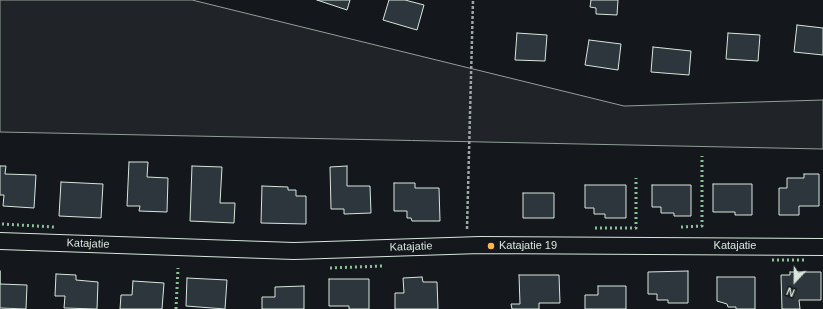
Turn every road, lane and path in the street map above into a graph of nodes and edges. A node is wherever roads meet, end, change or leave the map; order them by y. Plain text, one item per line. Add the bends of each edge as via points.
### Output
1 (473, 0) edge
2 (0, 241) edge
3 (467, 246) junction
4 (823, 247) edge

1 - 3 path
2 - 3 street, Katajatie via 294,251
3 - 4 street, Katajatie

